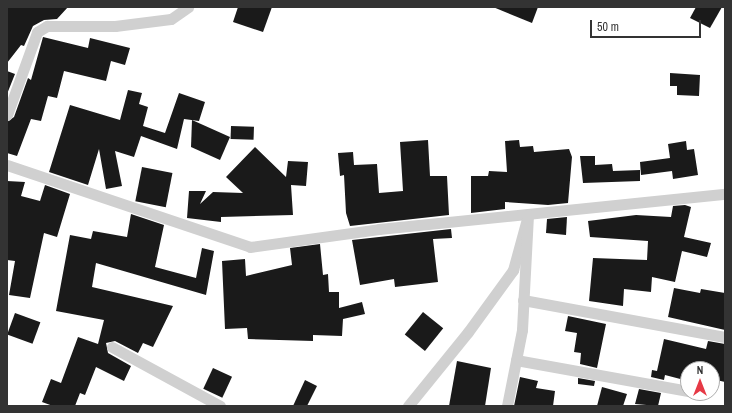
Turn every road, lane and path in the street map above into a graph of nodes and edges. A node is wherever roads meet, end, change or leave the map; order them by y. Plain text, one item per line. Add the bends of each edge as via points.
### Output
1 (188, 7) edge
2 (7, 115) edge
3 (7, 165) edge
4 (725, 194) edge
5 (528, 215) junction
6 (523, 300) junction
7 (725, 337) edge
8 (112, 347) dead end
9 (516, 360) junction
10 (680, 390) edge
11 (220, 406) edge
12 (408, 406) edge
13 (507, 406) edge

1 - 2 street via 171,19 115,26 47,26 37,32
3 - 5 street via 250,247 379,229
4 - 5 street
5 - 6 street
5 - 12 street via 513,270 468,332
6 - 7 street
6 - 9 street
8 - 11 street
9 - 10 street
9 - 13 street

